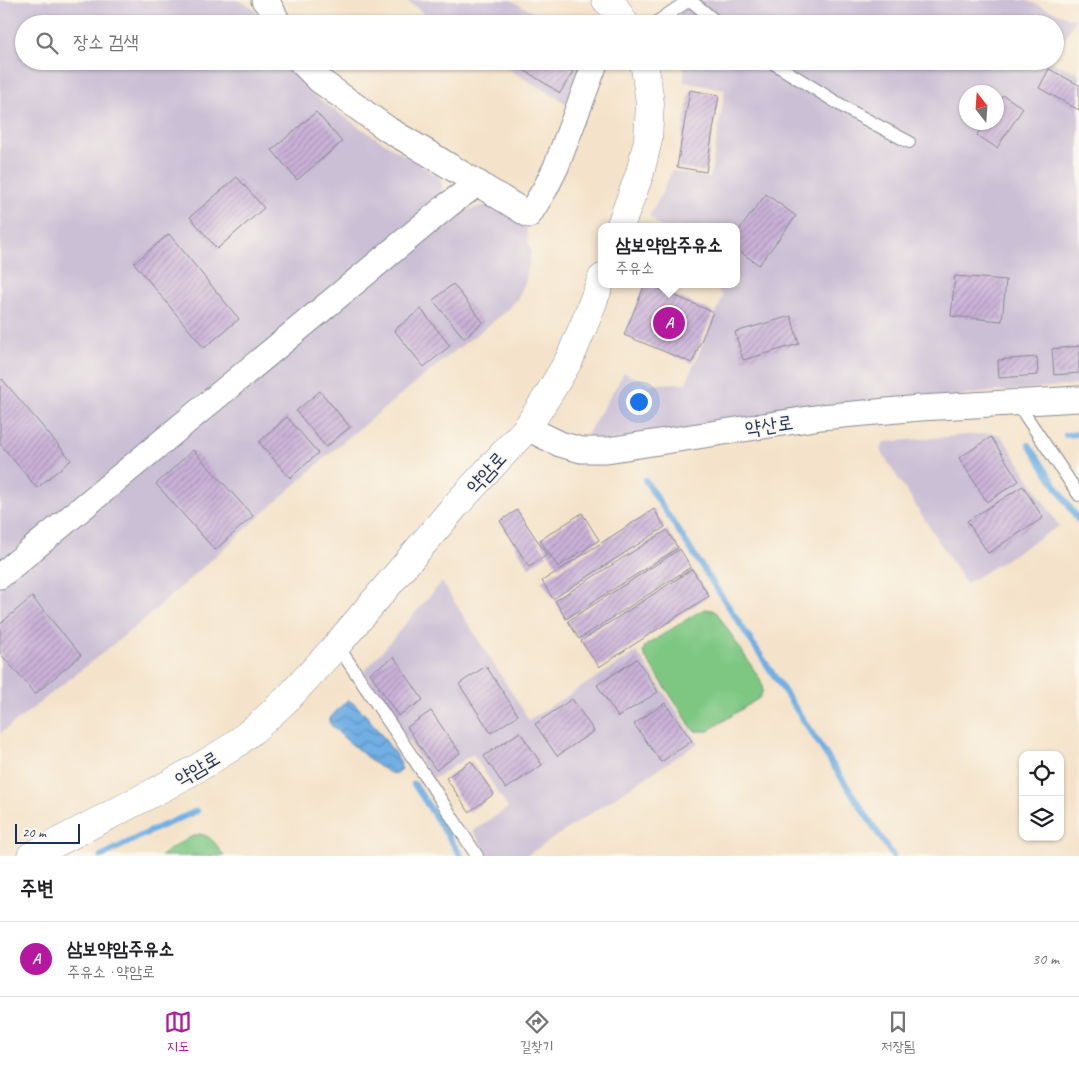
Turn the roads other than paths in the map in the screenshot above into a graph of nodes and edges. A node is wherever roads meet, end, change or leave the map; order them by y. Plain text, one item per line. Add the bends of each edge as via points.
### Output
1 (264, 0) edge
2 (689, 0) edge
3 (275, 15) edge
4 (667, 15) edge
5 (708, 15) edge
6 (309, 70) edge
7 (593, 70) edge
8 (645, 70) edge
9 (784, 70) edge
10 (909, 142) dead end
11 (478, 184) junction
12 (621, 223) edge
13 (598, 288) edge
14 (1079, 399) edge
15 (1017, 403) junction
16 (527, 428) junction
17 (1079, 495) edge
18 (0, 576) edge
19 (337, 645) junction
20 (31, 856) edge
21 (477, 856) edge

1 - 3 street
2 - 4 lane
2 - 5 lane
6 - 11 street via 389,130
7 - 11 street via 556,167 529,215
8 - 12 street via 650,103 648,140
9 - 10 lane via 852,112
11 - 18 street
13 - 16 street, 약암로 via 569,360
14 - 15 street, 약산로
15 - 16 street, 약산로 via 821,418 607,450 581,450
15 - 17 lane
16 - 19 street, 약암로 via 456,505
19 - 20 street, 약암로 via 288,698 232,747 164,787
19 - 21 lane

